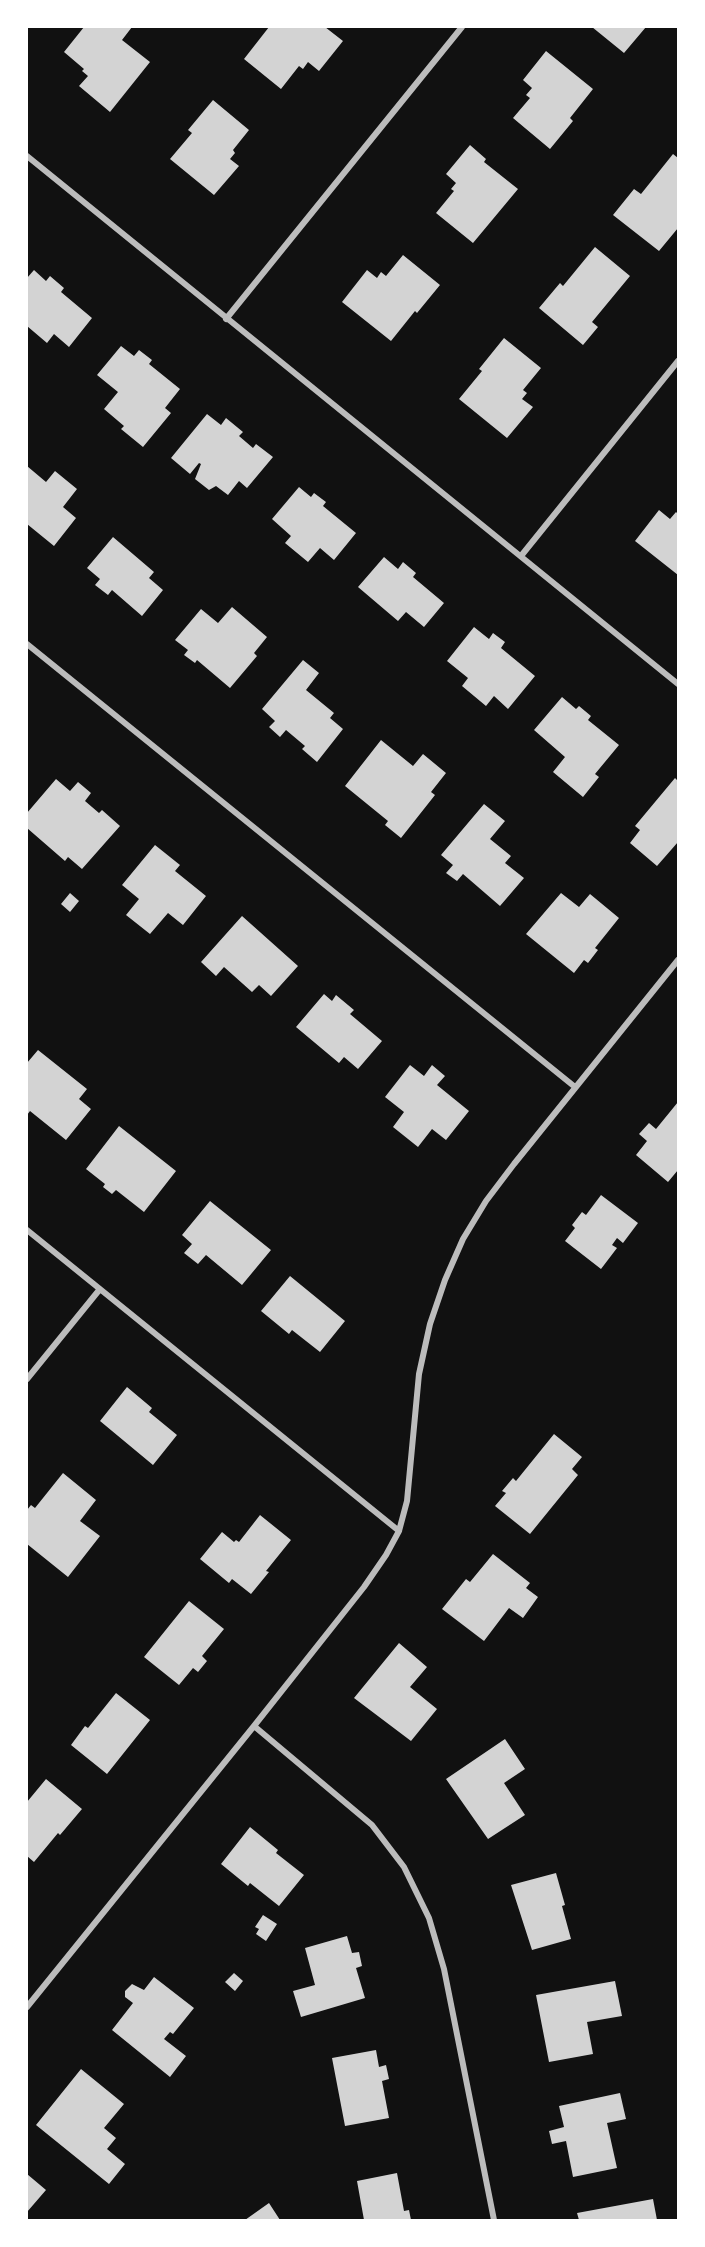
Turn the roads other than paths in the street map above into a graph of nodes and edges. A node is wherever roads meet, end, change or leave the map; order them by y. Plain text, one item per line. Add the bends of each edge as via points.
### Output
1 (462, 27) edge
2 (27, 156) edge
3 (226, 319) junction
4 (678, 361) edge
5 (521, 556) junction
6 (27, 644) edge
7 (678, 684) edge
8 (678, 960) edge
9 (575, 1087) junction
10 (27, 1230) edge
11 (100, 1289) junction
12 (27, 1379) edge
13 (399, 1531) junction
14 (254, 1726) junction
15 (27, 2007) edge
16 (494, 2220) edge

1 - 3 street
2 - 3 street
3 - 5 street
4 - 5 street
5 - 7 street
6 - 9 street
8 - 9 street
9 - 13 street via 486,1200 445,1280 419,1374 407,1502
10 - 11 street
11 - 12 street
11 - 13 street
13 - 14 street via 364,1587
14 - 15 street
14 - 16 street via 372,1825 404,1867 429,1918 444,1969

